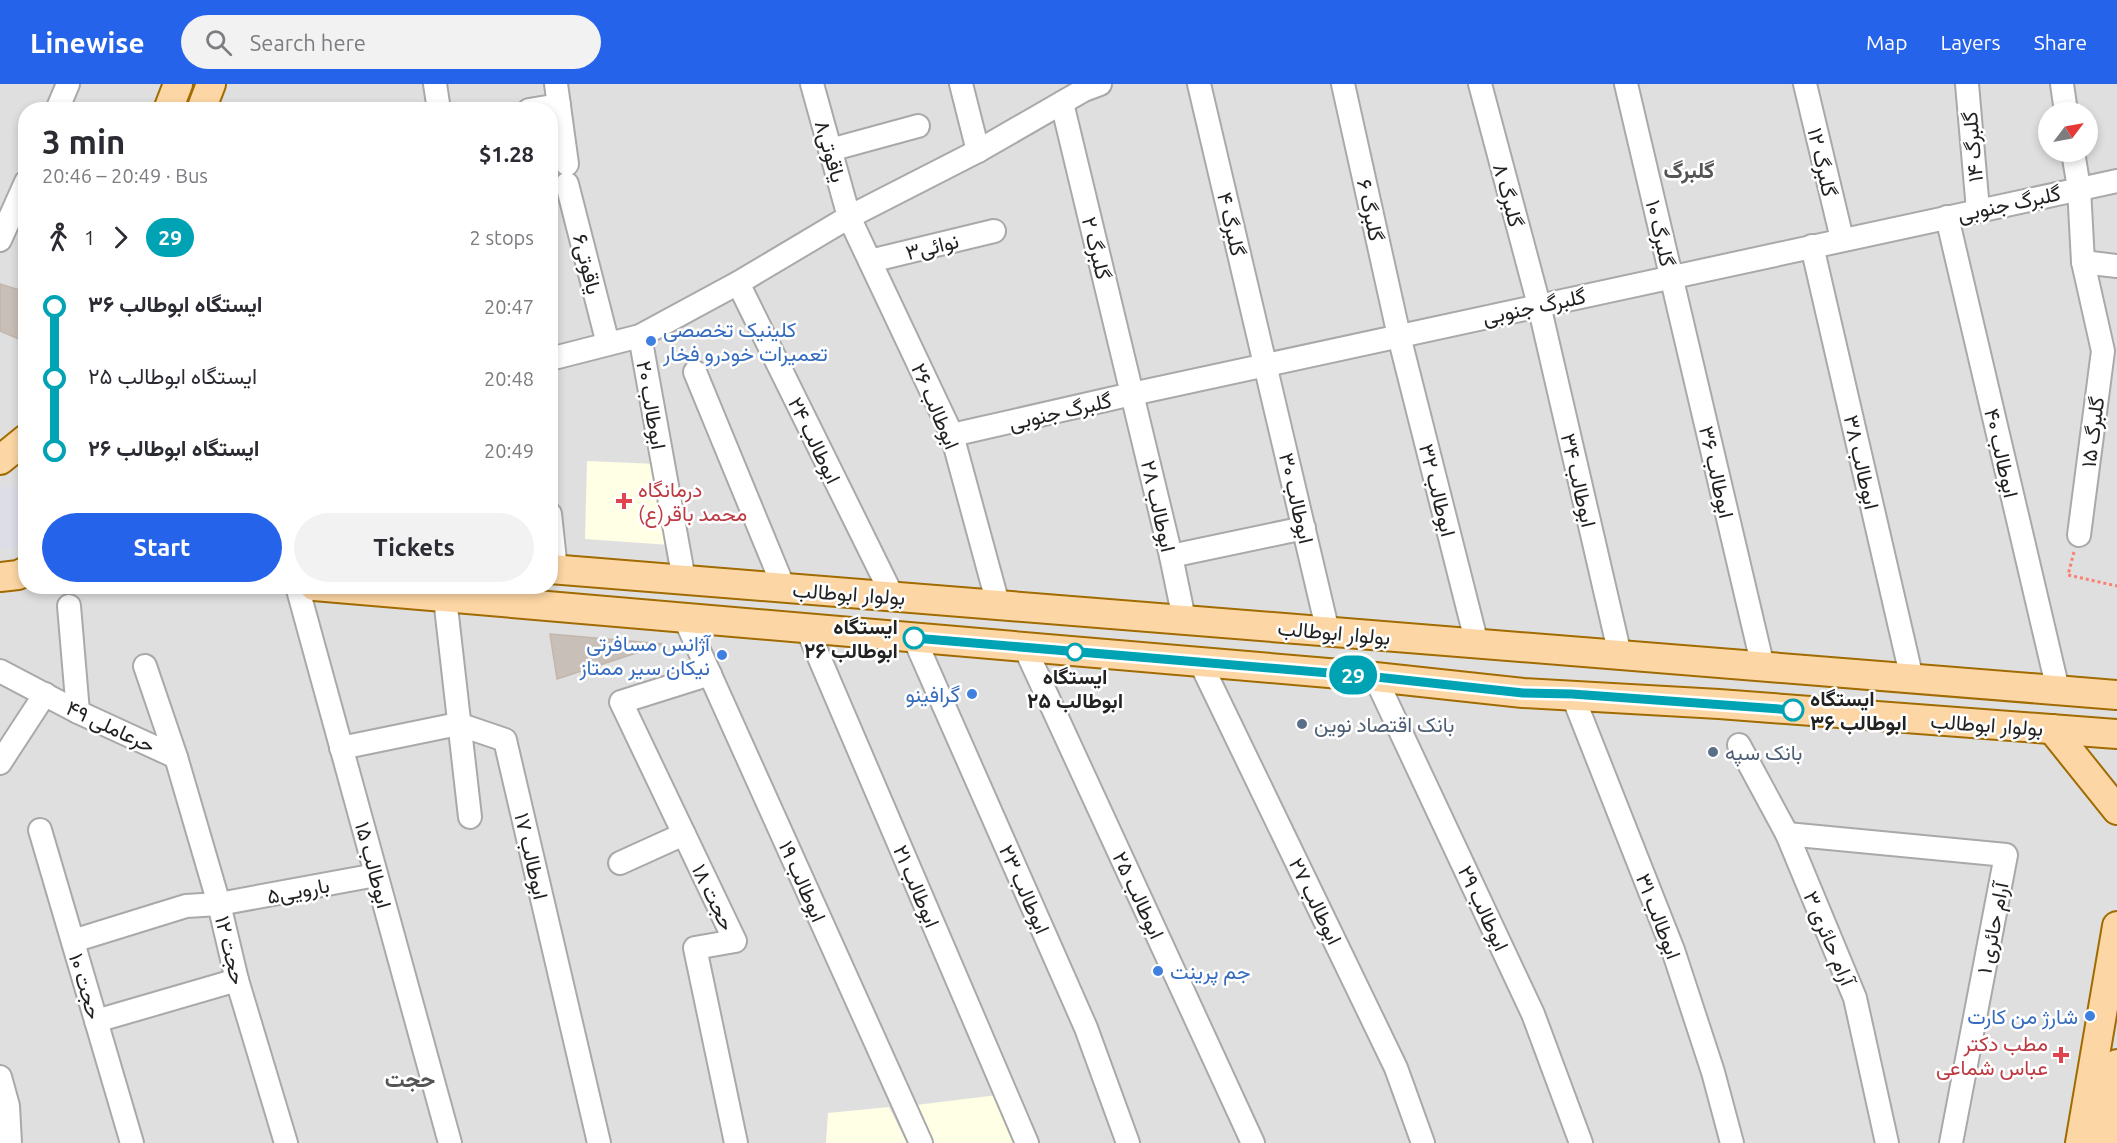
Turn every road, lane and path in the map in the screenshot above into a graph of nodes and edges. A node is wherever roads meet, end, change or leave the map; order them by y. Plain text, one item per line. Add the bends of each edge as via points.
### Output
1 (68, 84) edge
2 (178, 84) edge
3 (211, 84) edge
4 (435, 84) edge
5 (812, 84) edge
6 (961, 84) edge
7 (1199, 84) edge
8 (1343, 84) edge
9 (1480, 84) edge
10 (1626, 84) edge
11 (1805, 84) edge
12 (1966, 84) edge
13 (2062, 84) edge
14 (1089, 86) edge
15 (60, 102) edge
16 (171, 102) edge
17 (204, 102) edge
18 (438, 102) edge
19 (2065, 102) edge
20 (558, 103) edge
21 (1062, 103) junction
22 (918, 126) dead end
23 (830, 150) junction
24 (978, 151) junction
25 (2075, 162) edge
26 (2117, 181) edge
27 (2079, 188) junction
28 (18, 200) edge
29 (1978, 210) junction
30 (1947, 216) junction
31 (849, 217) junction
32 (994, 231) dead end
33 (1842, 239) junction
34 (0, 240) edge
35 (1812, 246) junction
36 (870, 261) junction
37 (2083, 262) junction
38 (2117, 266) edge
39 (1671, 277) junction
40 (738, 283) junction
41 (1539, 305) junction
42 (640, 336) junction
43 (1399, 336) junction
44 (608, 344) junction
45 (558, 357) edge
46 (1266, 365) junction
47 (694, 372) dead end
48 (1132, 394) junction
49 (952, 435) junction
50 (18, 446) edge
51 (0, 462) edge
52 (18, 466) edge
53 (1304, 528) junction
54 (2079, 535) joint
55 (1171, 556) junction
56 (558, 570) edge
57 (590, 573) junction
58 (684, 580) junction
59 (2117, 586) edge
60 (784, 588) junction
61 (299, 594) edge
62 (401, 594) edge
63 (892, 597) junction
64 (445, 598) junction
65 (998, 604) junction
66 (69, 606) dead end
67 (586, 611) junction
68 (685, 619) junction
69 (1184, 619) junction
70 (807, 629) junction
71 (1328, 632) junction
72 (914, 638) junction
73 (1477, 644) junction
74 (1025, 648) junction
75 (1530, 648) junction
76 (1620, 655) junction
77 (1200, 662) junction
78 (145, 666) dead end
79 (1763, 667) junction
80 (0, 671) edge
81 (710, 674) junction
82 (1376, 677) junction
83 (1912, 679) junction
84 (2117, 681) edge
85 (2061, 691) junction
86 (1523, 693) junction
87 (45, 694) junction
88 (1572, 694) junction
89 (2117, 695) edge
90 (78, 712) junction
91 (458, 724) junction
92 (2052, 729) junction
93 (2117, 734) edge
94 (1739, 745) dead end
95 (341, 748) junction
96 (176, 757) junction
97 (0, 763) edge
98 (2117, 810) edge
99 (470, 817) dead end
100 (40, 830) dead end
101 (684, 834) junction
102 (1787, 834) junction
103 (620, 863) dead end
104 (376, 875) junction
105 (219, 904) junction
106 (2117, 926) edge
107 (73, 941) junction
108 (237, 980) junction
109 (96, 1021) junction
110 (2117, 1064) edge
111 (0, 1077) edge
112 (1250, 1142) edge
113 (10, 1143) edge
114 (132, 1143) edge
115 (286, 1143) edge
116 (450, 1143) edge
117 (599, 1143) edge
118 (736, 1143) edge
119 (921, 1143) edge
120 (1027, 1143) edge
121 (1128, 1143) edge
122 (1423, 1143) edge
123 (1581, 1143) edge
124 (1732, 1143) edge
125 (1887, 1143) edge
126 (1952, 1143) edge
127 (2080, 1143) edge
128 (2104, 1143) edge

1 - 15 street
2 - 16 main road
3 - 17 main road
4 - 18 street
5 - 23 street, یاقوتی۸
6 - 24 street
7 - 46 street, گلبرگ ۴
8 - 43 street, گلبرگ ۶
9 - 41 street, گلبرگ ۸
10 - 39 street, گلبرگ ۱۰
11 - 33 street, گلبرگ ۱۲
12 - 29 street, گلبرگ ۱۴
13 - 19 street
14 - 21 street
20 - 44 street, یاقوتی۶ via 567,174
21 - 24 street
21 - 48 street, گلبرگ ۲
22 - 23 street
23 - 31 street, یاقوتی۸
24 - 31 street
25 - 27 street, گلبرگ ۱۵
26 - 27 street, گلبرگ جنوبی
27 - 29 street, گلبرگ جنوبی
27 - 37 street, گلبرگ ۱۵
28 - 34 street
29 - 30 street, گلبرگ جنوبی
30 - 33 street, گلبرگ جنوبی
30 - 85 street, ابوطالب ۴۰
31 - 36 street, ابوطالب ۲۶
31 - 40 street
32 - 36 street, نوائی۳
33 - 35 street, گلبرگ جنوبی
35 - 39 street, گلبرگ جنوبی
35 - 83 street, ابوطالب ۳۸
36 - 49 street, ابوطالب ۲۶
37 - 38 street
37 - 54 street, گلبرگ ۱۵ via 2103,351
39 - 41 street, گلبرگ جنوبی
39 - 79 street, ابوطالب ۳۶
40 - 42 street
40 - 63 street, ابوطالب ۲۴
41 - 43 street, گلبرگ جنوبی
41 - 76 street, ابوطالب ۳۴
42 - 44 street
42 - 58 street, ابوطالب ۲۰
43 - 46 street, گلبرگ جنوبی
43 - 73 street, ابوطالب ۳۲
44 - 45 street
46 - 48 street, گلبرگ جنوبی
46 - 53 street, ابوطالب ۳۰
47 - 60 street
48 - 49 street, گلبرگ جنوبی
48 - 55 street, ابوطالب ۲۸
49 - 65 street, ابوطالب ۲۶
50 - 51 main road
51 - 52 main road
53 - 55 street
53 - 71 street, ابوطالب ۳۰
54 - 59 path via 2068,575
55 - 69 street, ابوطالب ۲۸
56 - 57 main road, بولوار ابوطالب
57 - 58 main road, بولوار ابوطالب
57 - 67 main road
58 - 60 main road, بولوار ابوطالب
60 - 63 main road, بولوار ابوطالب
61 - 95 street, ابوطالب ۱۵
62 - 64 main road, بولوار ابوطالب
63 - 65 main road, بولوار ابوطالب
64 - 67 main road, بولوار ابوطالب
64 - 91 street
65 - 69 main road, بولوار ابوطالب
66 - 90 street
67 - 68 main road, بولوار ابوطالب
68 - 70 main road, بولوار ابوطالب
68 - 81 street, ابوطالب ۱۹
69 - 71 main road, بولوار ابوطالب
70 - 72 main road, بولوار ابوطالب
70 - 120 street, ابوطالب ۲۱
71 - 73 main road, بولوار ابوطالب
72 - 74 main road, بولوار ابوطالب
72 - 121 street, ابوطالب ۲۳ via 1086,1028
73 - 75 main road, بولوار ابوطالب
74 - 77 main road, بولوار ابوطالب
74 - 112 street, ابوطالب ۲۵
75 - 76 main road, بولوار ابوطالب
75 - 86 main road via 1536,669
76 - 79 main road, بولوار ابوطالب
77 - 82 main road, بولوار ابوطالب
77 - 122 street, ابوطالب ۲۷ via 1396,1068
78 - 96 street, حجت ۱۲
79 - 83 main road, بولوار ابوطالب
80 - 87 street, حرعاملی ۴۹
81 - 101 street, حجت ۱۸ via 621,702
81 - 119 street, ابوطالب ۱۹
82 - 86 main road, بولوار ابوطالب
82 - 123 street, ابوطالب ۲۹ via 1533,1014
83 - 85 main road, بولوار ابوطالب
84 - 85 main road
85 - 89 main road, بولوار ابوطالب
86 - 88 main road, بولوار ابوطالب
87 - 90 street, حرعاملی ۴۹
87 - 97 street
88 - 92 main road, بولوار ابوطالب
88 - 124 street, ابوطالب ۳۱ via 1673,950
90 - 96 street, حرعاملی ۴۹
91 - 95 street
91 - 99 street
91 - 117 street, ابوطالب ۱۷ via 505,740
92 - 93 main road, بولوار ابوطالب
92 - 98 main road
94 - 102 street, آرام حائری ۳
95 - 104 street, ابوطالب ۱۵
96 - 105 street, حجت ۱۲
100 - 107 street, حجت ۱۰
101 - 103 street
101 - 118 street, حجت ۱۸ via 735,940 695,948
102 - 125 street, آرام حائری ۳ via 1855,998
102 - 126 street, آرام حائری ۱ via 2006,855
104 - 105 street, بارویی۵
104 - 116 street, ابوطالب ۱۵
105 - 107 street, بارویی۵ via 186,906
105 - 108 street, حجت ۱۲
106 - 127 main road
107 - 109 street, حجت ۱۰
108 - 109 street
108 - 115 street, حجت ۱۲
109 - 114 street, حجت ۱۰
110 - 128 main road
111 - 113 street via 8,1106

